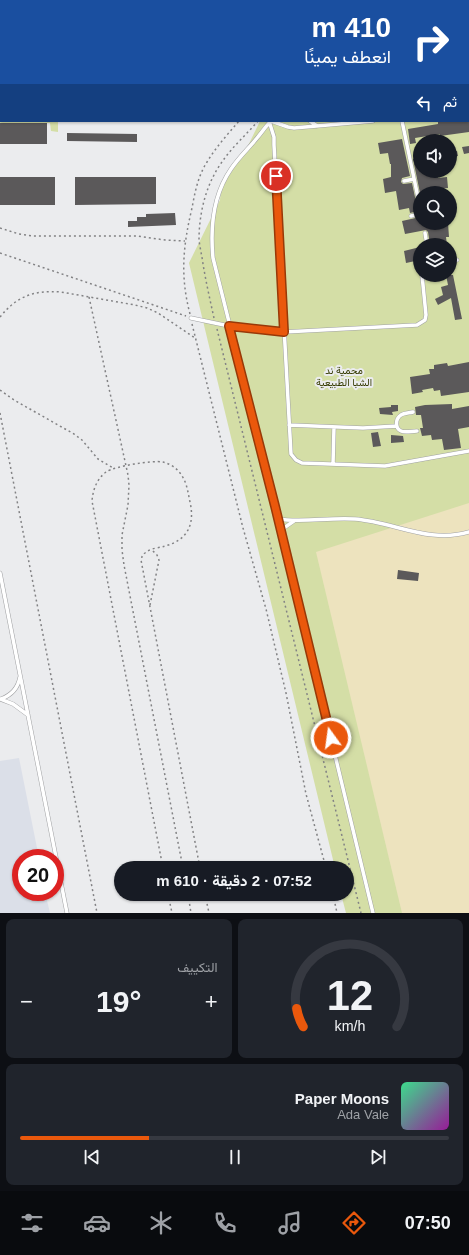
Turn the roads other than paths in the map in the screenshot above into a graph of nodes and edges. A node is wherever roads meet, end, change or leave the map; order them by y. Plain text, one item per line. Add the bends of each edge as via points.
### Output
1 (273, 122) edge
2 (312, 122) edge
3 (362, 122) edge
4 (402, 122) edge
5 (318, 126) junction
6 (414, 179) junction
7 (404, 181) dead end
8 (416, 186) edge
9 (425, 233) dead end
10 (426, 238) edge
11 (423, 282) edge
12 (191, 318) road end
13 (229, 326) junction
14 (284, 332) junction
15 (413, 412) dead end
16 (289, 425) junction
17 (397, 426) junction
18 (334, 427) junction
19 (417, 431) dead end
20 (469, 452) edge
21 (333, 464) junction
22 (278, 519) junction
23 (295, 520) junction
24 (281, 530) junction
25 (469, 532) edge
26 (0, 573) edge
27 (20, 676) junction
28 (0, 699) edge
29 (29, 716) junction
30 (67, 913) edge
31 (373, 913) edge

1 - 5 lane via 294,128
1 - 13 lane via 231,169 215,204 211,240 213,258
1 - 14 lane
2 - 5 lane
3 - 5 lane
4 - 6 lane
6 - 7 lane
6 - 8 lane
9 - 10 lane
11 - 14 lane via 426,315 417,325
12 - 13 lane
13 - 14 lane
13 - 22 lane
14 - 16 lane
15 - 17 lane via 399,416
16 - 18 lane
16 - 21 lane via 290,451 296,460 302,463
17 - 18 lane
17 - 19 lane via 402,432
18 - 21 lane
20 - 21 lane via 391,465
22 - 23 lane
22 - 24 lane
23 - 24 lane
23 - 25 lane via 354,519 437,535
24 - 31 lane
26 - 27 lane
27 - 28 lane via 12,693
27 - 29 lane
28 - 29 lane
29 - 30 lane

